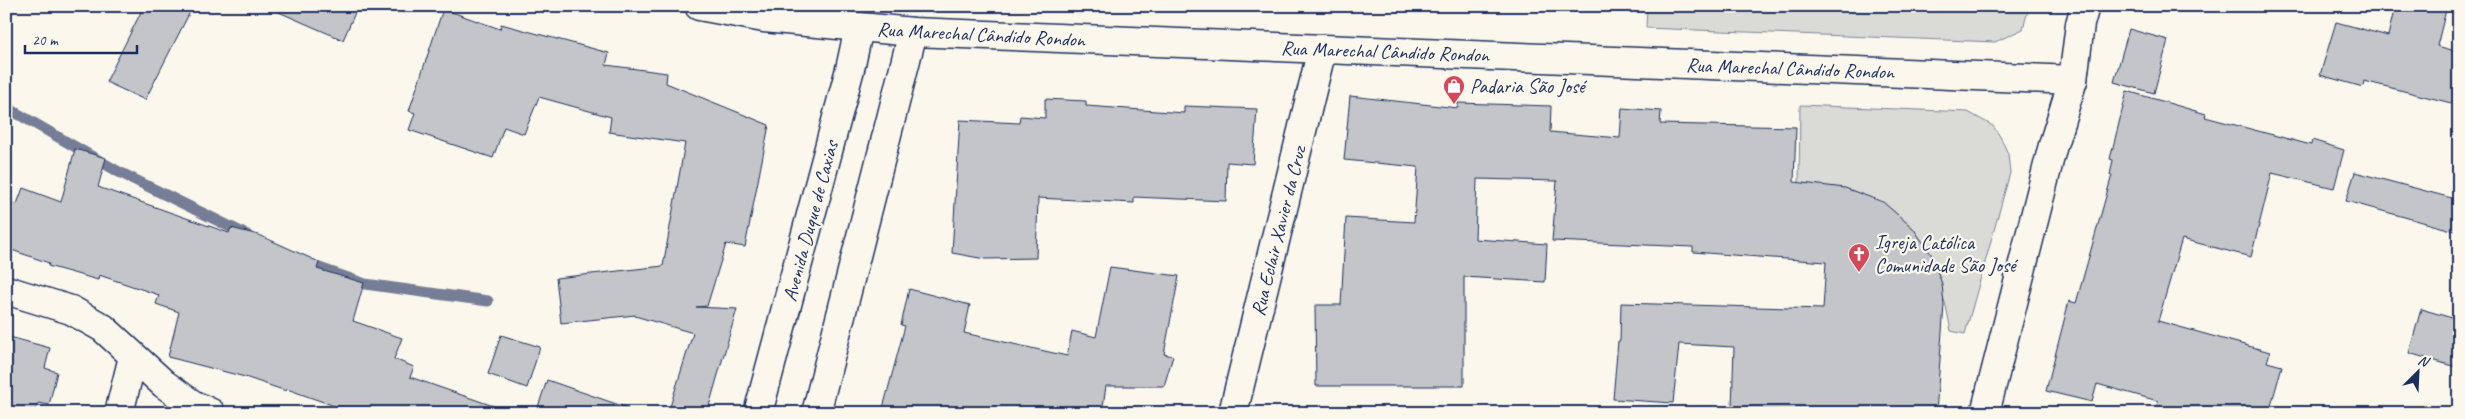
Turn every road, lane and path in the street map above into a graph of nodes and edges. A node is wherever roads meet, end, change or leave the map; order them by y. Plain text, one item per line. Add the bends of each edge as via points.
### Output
1 (699, 6) edge
2 (2085, 6) edge
3 (859, 28) junction
4 (913, 32) junction
5 (1322, 49) junction
6 (2073, 80) junction
7 (6, 290) edge
8 (133, 357) junction
9 (119, 413) edge
10 (211, 413) edge
11 (758, 413) edge
12 (816, 413) edge
13 (1233, 413) edge
14 (1985, 413) edge

1 - 3 street, Rua Marechal Cândido Rondon via 764,18
2 - 6 street
3 - 4 street, Rua Marechal Cândido Rondon
3 - 11 street, Avenida Duque de Caxias
4 - 5 street, Rua Marechal Cândido Rondon
4 - 12 street
5 - 6 street, Rua Marechal Cândido Rondon
5 - 13 street, Rua Eclair Xavier da Cruz
6 - 14 street via 2053,145
7 - 8 street via 71,310 103,328
8 - 9 street
8 - 10 street via 192,404

